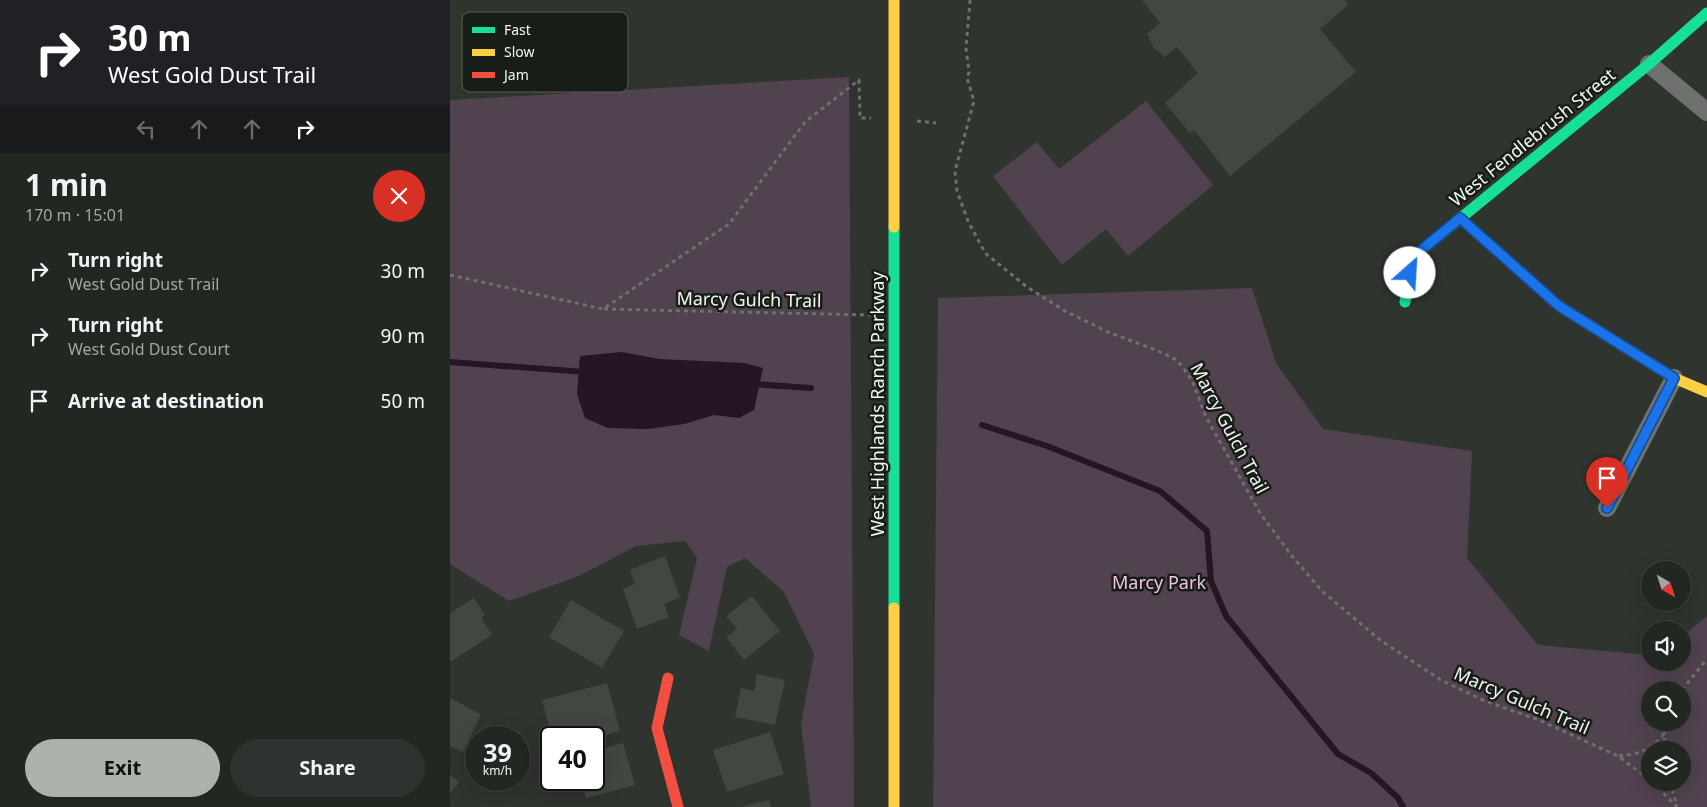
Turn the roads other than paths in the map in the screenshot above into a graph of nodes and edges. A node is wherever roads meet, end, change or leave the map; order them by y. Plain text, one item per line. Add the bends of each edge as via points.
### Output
1 (894, 0) edge
2 (1707, 13) edge
3 (1649, 64) junction
4 (1707, 112) edge
5 (1460, 218) junction
6 (1405, 302) dead end
7 (1674, 378) junction
8 (1707, 392) edge
9 (1607, 508) dead end
10 (668, 678) dead end
11 (678, 807) edge
12 (894, 807) edge

1 - 12 street, West Highlands Ranch Parkway
2 - 3 street, West Fendlebrush Street
3 - 4 street
3 - 5 street, West Fendlebrush Street
5 - 6 street, West Fendlebrush Street via 1412,258
5 - 7 street via 1559,306
7 - 8 street
7 - 9 street
10 - 11 street via 657,728

